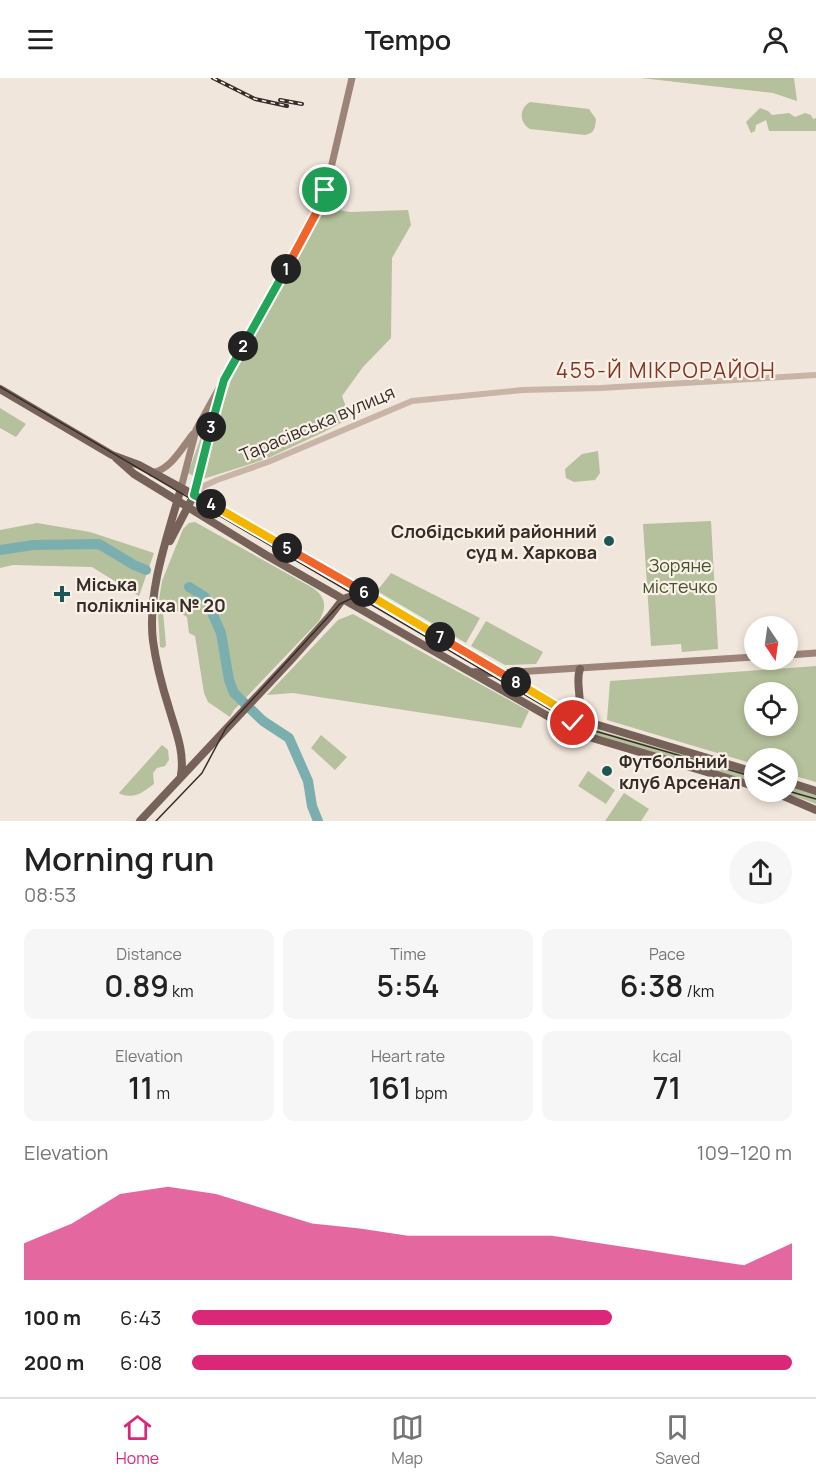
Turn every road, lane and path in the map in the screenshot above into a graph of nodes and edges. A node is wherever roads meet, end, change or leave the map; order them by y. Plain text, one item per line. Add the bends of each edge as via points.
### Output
1 (352, 78) edge
2 (816, 375) edge
3 (224, 380) junction
4 (0, 389) edge
5 (196, 430) junction
6 (112, 455) junction
7 (152, 473) junction
8 (181, 488) junction
9 (194, 495) junction
10 (183, 505) junction
11 (165, 550) junction
12 (343, 599) junction
13 (377, 600) junction
14 (816, 653) edge
15 (798, 654) edge
16 (744, 658) edge
17 (580, 669) junction
18 (468, 671) junction
19 (500, 673) junction
20 (578, 719) junction
21 (561, 724) junction
22 (744, 769) edge
23 (181, 776) junction
24 (744, 783) edge
25 (798, 785) edge
26 (816, 791) edge
27 (797, 802) edge
28 (816, 810) edge
29 (140, 821) edge

1 - 3 main road via 321,204
2 - 9 street, Тарасівська вулиця via 522,390 405,402 217,480
3 - 5 main road
3 - 9 main road
4 - 6 main road
5 - 7 main road via 169,465
5 - 8 main road
6 - 7 main road
6 - 10 main road
7 - 8 main road
8 - 9 main road
8 - 10 main road
9 - 10 main road
9 - 13 main road
10 - 11 main road
10 - 11 main road via 183,518
10 - 12 main road
11 - 23 main road via 155,582 152,633 179,744
12 - 13 main road via 357,596
12 - 18 main road
12 - 23 main road
13 - 19 main road
14 - 15 main road
16 - 17 main road
17 - 19 main road
17 - 20 main road
18 - 19 main road
18 - 21 main road
19 - 20 main road
20 - 21 main road
20 - 22 main road
21 - 24 main road via 586,736
23 - 29 main road
25 - 26 main road
27 - 28 main road

